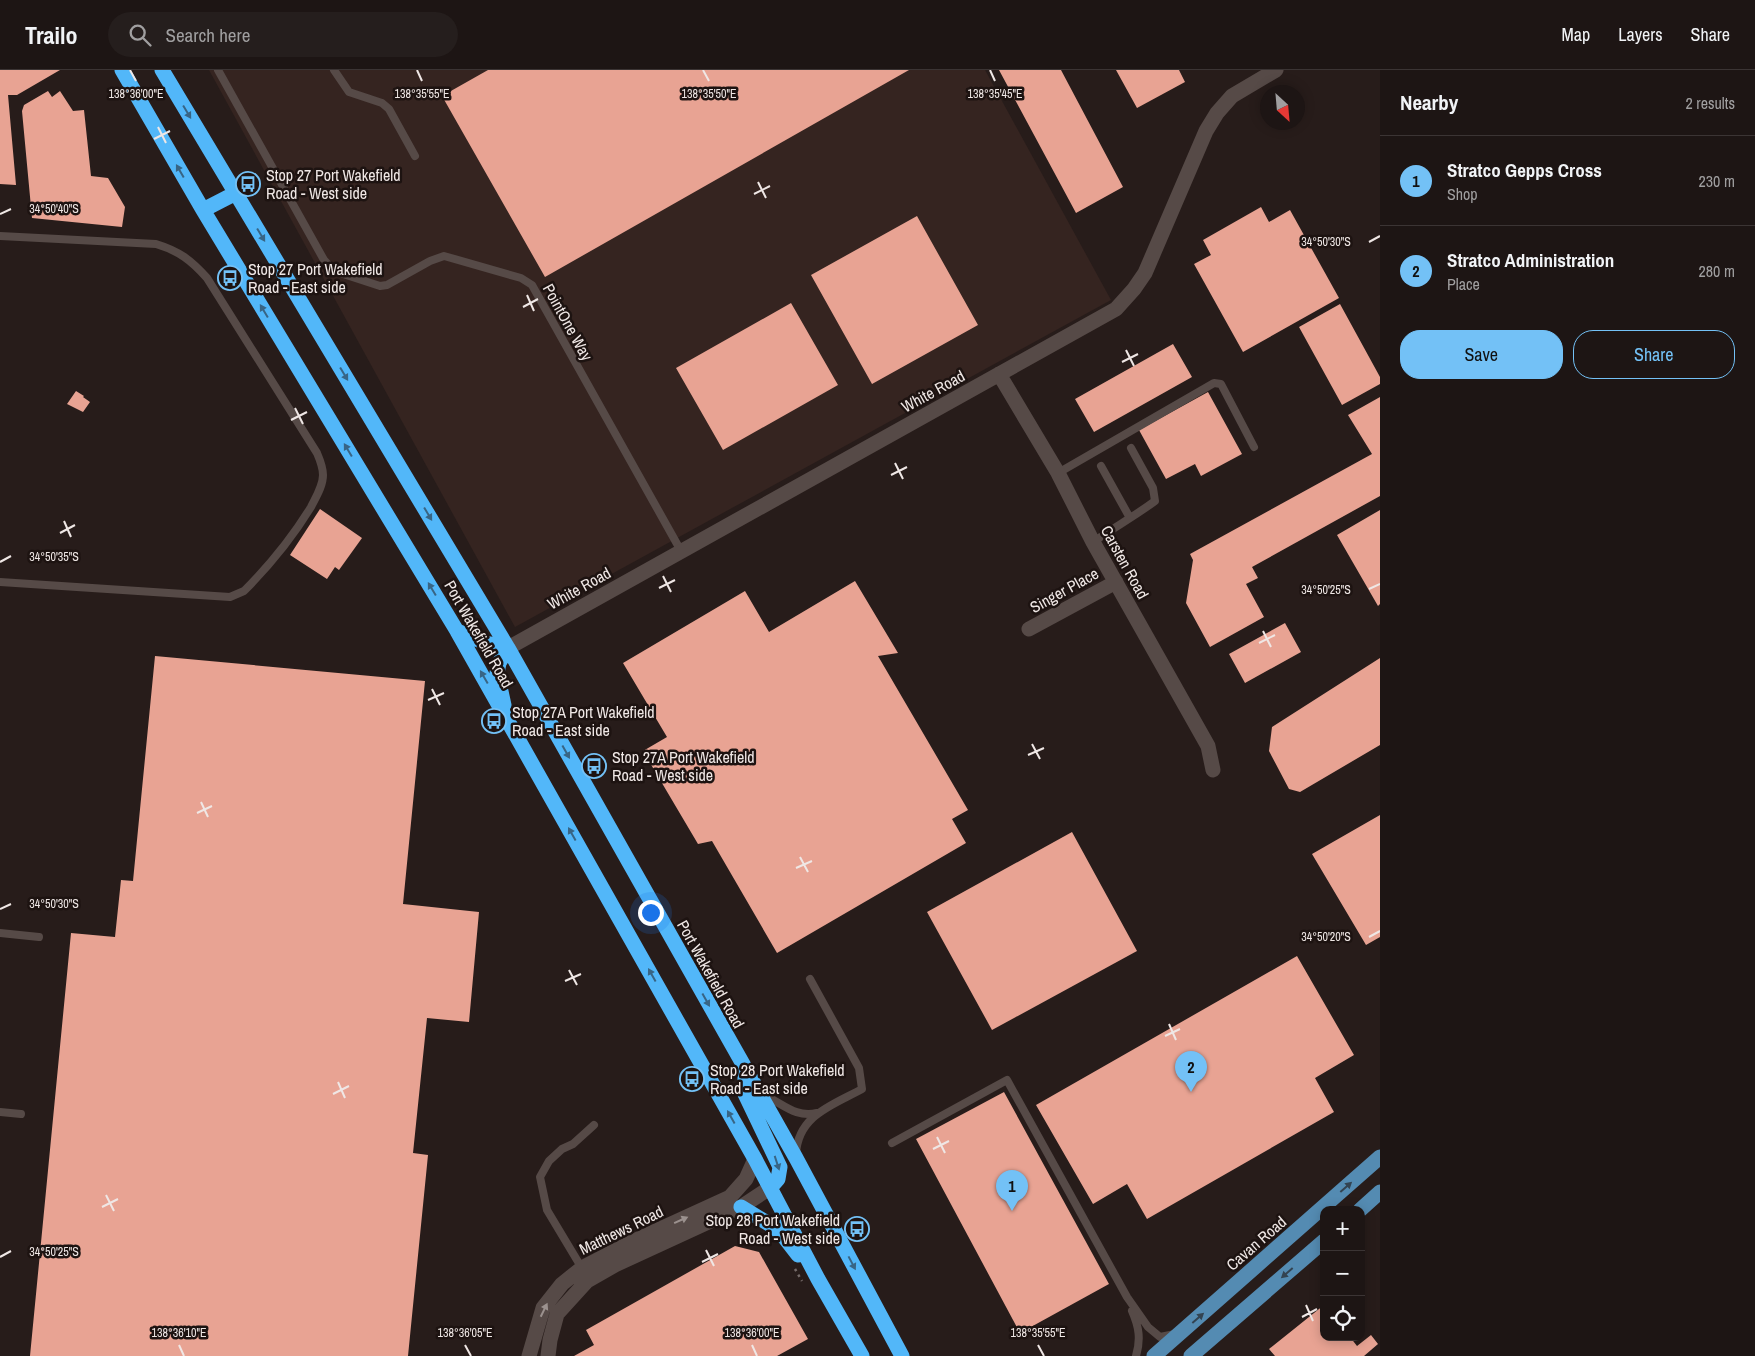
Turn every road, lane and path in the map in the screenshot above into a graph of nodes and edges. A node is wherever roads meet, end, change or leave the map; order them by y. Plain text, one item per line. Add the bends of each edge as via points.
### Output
1 (122, 70) edge
2 (162, 70) edge
3 (218, 70) edge
4 (334, 70) edge
5 (1276, 70) edge
6 (415, 156) dead end
7 (236, 193) junction
8 (203, 210) junction
9 (0, 236) edge
10 (999, 374) junction
11 (1254, 447) dead end
12 (1131, 448) dead end
13 (1101, 466) dead end
14 (1058, 473) junction
15 (1130, 518) junction
16 (1093, 542) junction
17 (680, 551) junction
18 (0, 582) edge
19 (1116, 582) junction
20 (1029, 629) dead end
21 (457, 631) junction
22 (508, 648) junction
23 (506, 717) junction
24 (1212, 770) dead end
25 (0, 934) edge
26 (39, 937) dead end
27 (810, 980) dead end
28 (744, 1069) junction
29 (758, 1093) junction
30 (0, 1112) edge
31 (819, 1113) junction
32 (21, 1114) dead end
33 (594, 1125) dead end
34 (892, 1144) dead end
35 (1380, 1157) edge
36 (796, 1158) junction
37 (755, 1159) junction
38 (770, 1187) junction
39 (1380, 1192) edge
40 (1364, 1206) edge
41 (741, 1207) junction
42 (1320, 1244) edge
43 (793, 1265) dead end
44 (585, 1274) junction
45 (818, 1279) junction
46 (806, 1289) dead end
47 (1127, 1297) junction
48 (1180, 1334) junction
49 (530, 1356) edge
50 (548, 1356) edge
51 (862, 1356) edge
52 (902, 1356) edge
53 (1136, 1356) edge
54 (1154, 1356) edge
55 (1191, 1356) edge

8 -> 1 highway, Port Wakefield Road
2 -> 7 highway, Port Wakefield Road
3 - 17 lane, PointOne Way via 324,260 334,272 380,286 387,285 444,256 521,278 532,285
4 - 6 lane via 349,92 382,103 389,109
5 - 10 street, White Road via 1232,96 1217,113 1206,131 1145,273 1116,309
7 - 8 highway
7 -> 22 highway, Port Wakefield Road
21 -> 8 highway, Port Wakefield Road
9 - 18 lane via 156,244 185,257 206,278 316,453 324,476 300,526 284,548 237,595
10 - 14 street, Carsten Road
10 - 17 street, White Road
11 - 14 lane via 1221,384 1214,383
12 - 15 lane via 1153,488 1155,501
13 - 15 lane
14 - 16 street, Carsten Road
15 - 16 lane
16 - 19 street, Carsten Road
17 - 22 street, White Road
19 - 20 street, Singer Place
19 - 24 street, Carsten Road via 1208,746
21 - 22 highway
23 -> 21 highway, Port Wakefield Road
22 - 23 highway via 498,663 497,673
22 -> 28 highway, Port Wakefield Road
37 -> 23 highway, Port Wakefield Road
25 - 26 lane
27 - 31 lane via 859,1068 862,1089
28 - 29 highway, Port Wakefield Road
28 -> 38 highway via 745,1094 780,1167 778,1179
29 - 31 lane via 791,1112
29 - 36 highway, Port Wakefield Road
30 - 32 lane
31 - 36 lane via 806,1124 798,1137
33 - 44 lane via 549,1161 540,1177 547,1210
34 - 47 lane via 1007,1080
48 -> 35 main road, Cavan Road
36 -> 52 highway, Port Wakefield Road
37 - 38 highway, Port Wakefield Road
44 -> 37 street, Matthews Road via 636,1240 730,1197 746,1179
38 - 41 street, Matthews Road
38 - 45 highway, Port Wakefield Road
39 - 40 main road
41 - 44 street, Matthews Road via 615,1265
41 - 45 highway via 780,1231
42 -> 55 main road
43 - 46 path
49 -> 44 street, Matthews Road via 542,1308 562,1284
44 - 50 street, Matthews Road via 558,1314
45 - 51 highway, Port Wakefield Road
47 - 48 lane via 1148,1327 1160,1337
47 - 53 lane via 1138,1326 1140,1343
48 - 54 main road, Cavan Road

